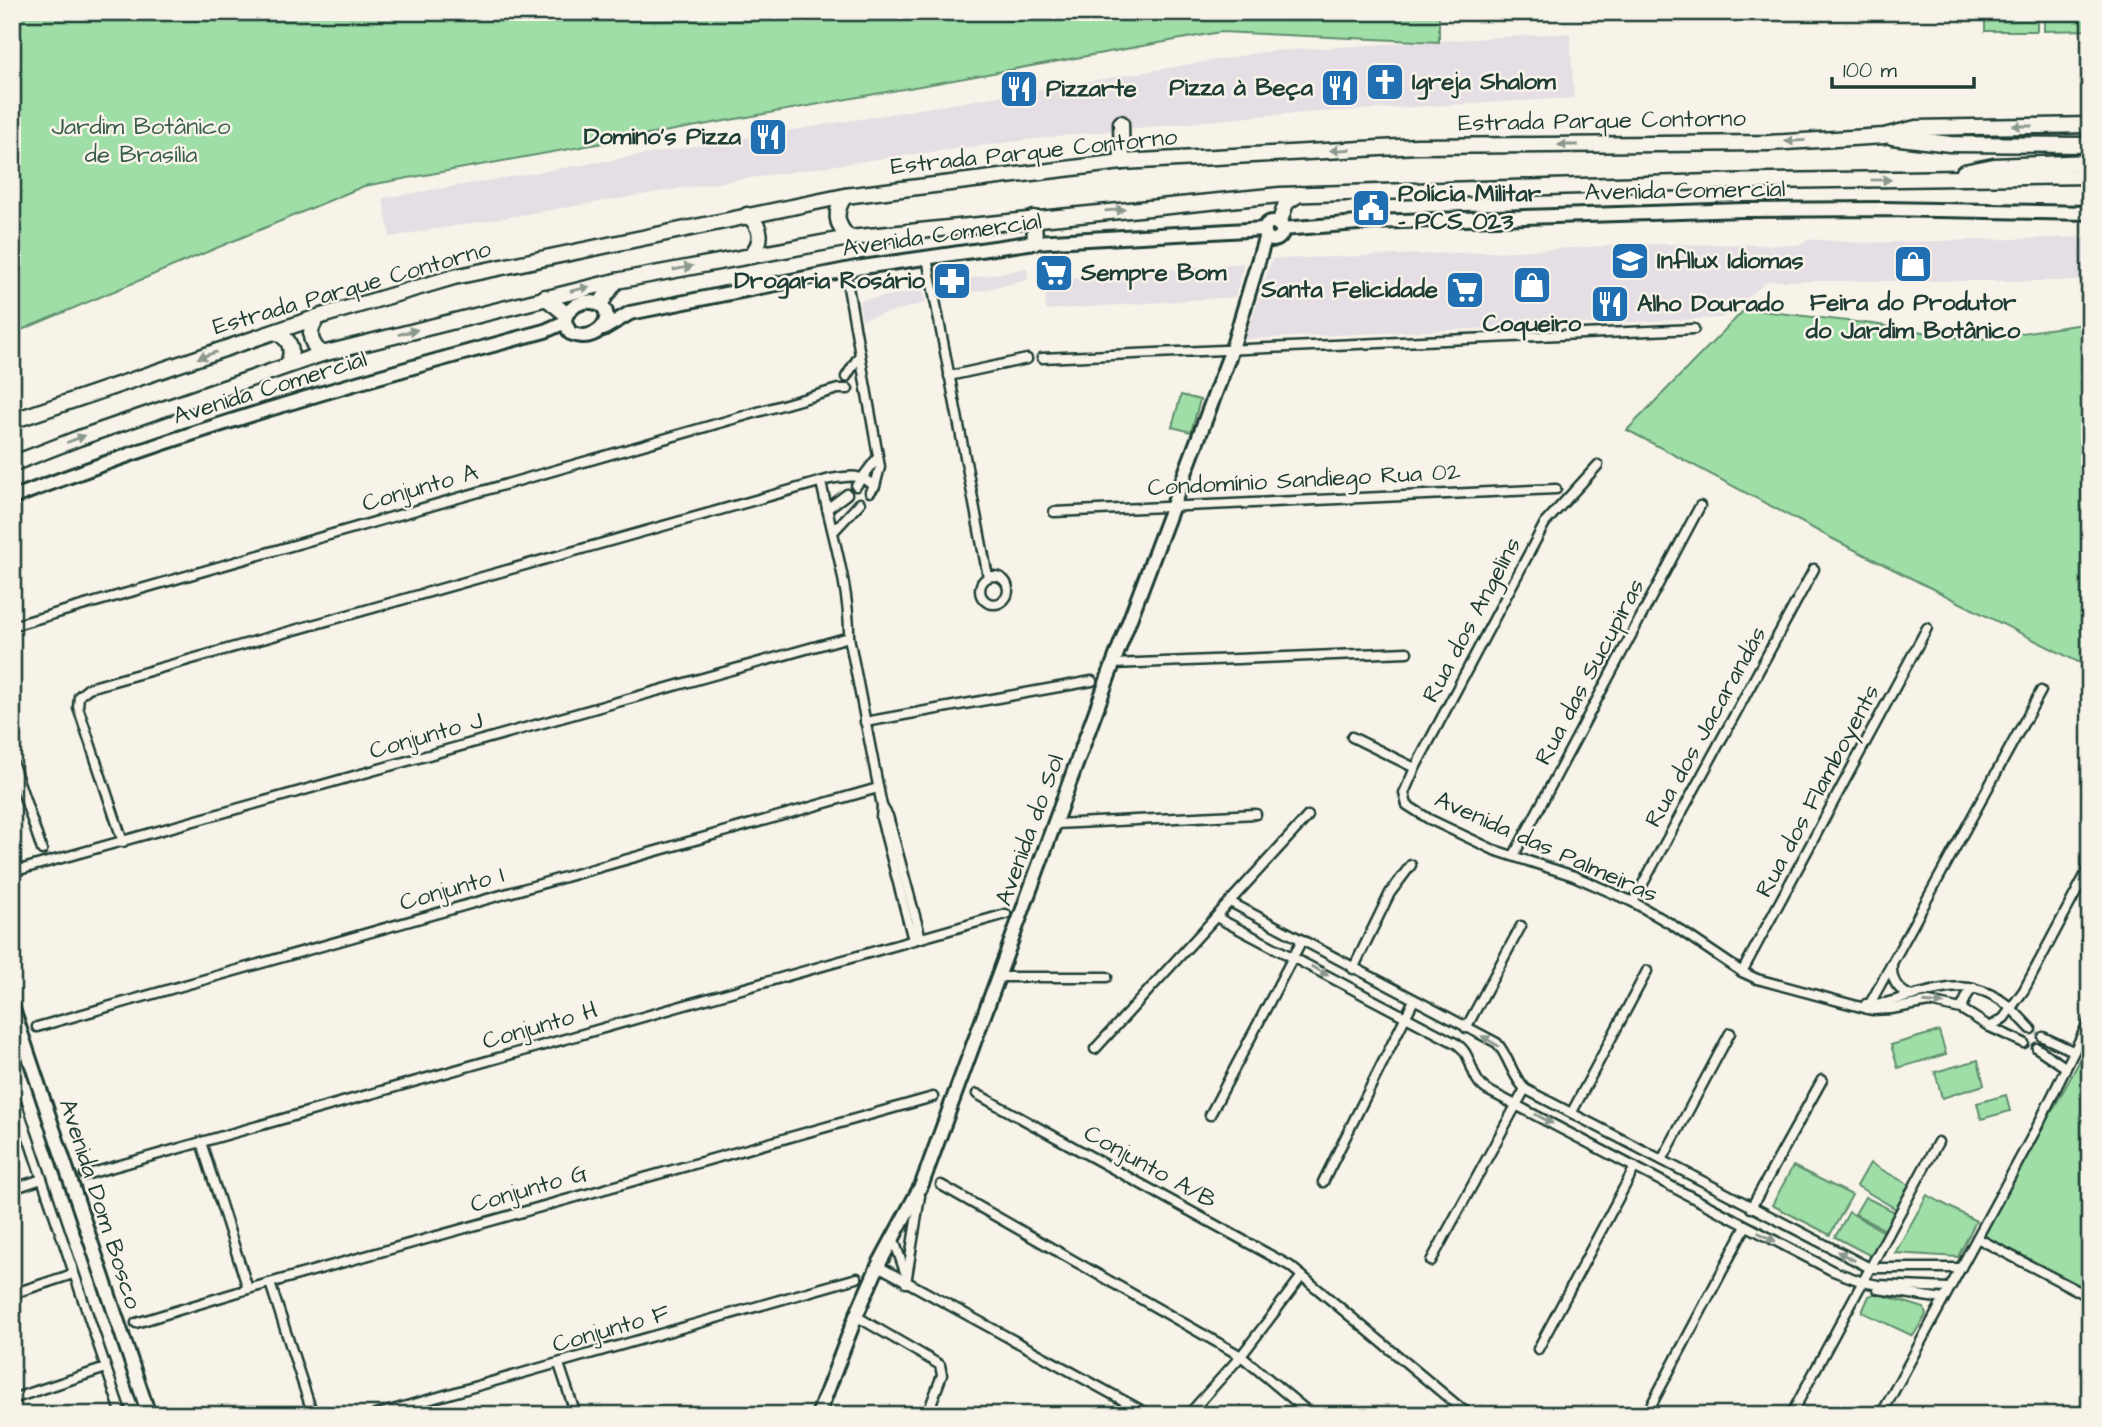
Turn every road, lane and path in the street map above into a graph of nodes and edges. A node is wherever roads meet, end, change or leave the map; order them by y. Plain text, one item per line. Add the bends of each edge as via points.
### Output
1 (1121, 123) dead end
2 (2090, 125) edge
3 (1884, 136) junction
4 (2090, 145) edge
5 (1122, 162) junction
6 (2090, 162) edge
7 (2090, 176) edge
8 (1921, 179) junction
9 (1299, 194) junction
10 (845, 195) junction
11 (1263, 196) junction
12 (2090, 213) edge
13 (747, 215) junction
14 (1034, 218) junction
15 (1273, 230) junction
16 (849, 238) junction
17 (1035, 242) junction
18 (751, 254) junction
19 (926, 258) junction
20 (845, 270) junction
21 (616, 281) junction
22 (545, 297) junction
23 (630, 313) junction
24 (604, 315) junction
25 (318, 317) junction
26 (567, 323) junction
27 (1694, 329) dead end
28 (275, 332) junction
29 (1232, 349) junction
30 (321, 354) junction
31 (859, 356) junction
32 (1042, 358) dead end
33 (1027, 359) dead end
34 (288, 364) junction
35 (949, 376) junction
36 (852, 388) junction
37 (12, 421) edge
38 (878, 457) junction
39 (12, 464) edge
40 (1598, 465) dead end
41 (864, 478) junction
42 (821, 482) junction
43 (856, 486) dead end
44 (1556, 489) dead end
45 (847, 494) dead end
46 (12, 498) edge
47 (860, 503) dead end
48 (1172, 505) junction
49 (1700, 506) dead end
50 (827, 509) junction
51 (1054, 512) dead end
52 (833, 532) junction
53 (1814, 569) dead end
54 (988, 577) dead end
55 (12, 626) edge
56 (1927, 628) dead end
57 (849, 637) junction
58 (1407, 652) dead end
59 (1113, 664) junction
60 (1093, 681) dead end
61 (2040, 691) dead end
62 (865, 722) junction
63 (1352, 737) dead end
64 (12, 761) edge
65 (1415, 768) junction
66 (878, 789) junction
67 (1407, 805) joint
68 (1256, 814) dead end
69 (1308, 816) dead end
70 (1056, 824) junction
71 (123, 842) junction
72 (42, 850) dead end
73 (1514, 855) junction
74 (1412, 865) dead end
75 (2090, 866) edge
76 (12, 872) edge
77 (1230, 902) junction
78 (1633, 902) junction
79 (1006, 914) dead end
80 (1216, 917) junction
81 (1521, 926) dead end
82 (917, 939) junction
83 (1302, 940) junction
84 (1292, 958) junction
85 (1892, 964) junction
86 (1353, 969) junction
87 (1647, 971) dead end
88 (1742, 972) junction
89 (1891, 974) junction
90 (998, 977) junction
91 (1107, 977) dead end
92 (1974, 988) junction
93 (1911, 996) junction
94 (1414, 1000) junction
95 (12, 1006) edge
96 (1869, 1006) junction
97 (2011, 1008) junction
98 (1961, 1009) junction
99 (1405, 1017) junction
100 (2090, 1019) edge
101 (37, 1027) dead end
102 (1990, 1027) junction
103 (1466, 1028) junction
104 (2031, 1029) dead end
105 (1730, 1033) dead end
106 (2024, 1043) dead end
107 (1095, 1049) dead end
108 (2073, 1051) junction
109 (2065, 1067) junction
110 (1822, 1080) dead end
111 (1525, 1088) junction
112 (12, 1090) edge
113 (977, 1094) dead end
114 (933, 1097) dead end
115 (1516, 1105) junction
116 (1572, 1112) junction
117 (1210, 1115) dead end
118 (1611, 1134) junction
119 (201, 1142) junction
120 (1938, 1142) dead end
121 (1603, 1150) junction
122 (1662, 1160) junction
123 (1635, 1167) junction
124 (85, 1175) dead end
125 (42, 1179) junction
126 (1323, 1182) dead end
127 (922, 1184) junction
128 (941, 1185) dead end
129 (1710, 1186) junction
130 (12, 1189) edge
131 (1701, 1202) junction
132 (1751, 1208) junction
133 (1746, 1226) junction
134 (895, 1232) junction
135 (1977, 1238) junction
136 (912, 1240) junction
137 (1431, 1261) dead end
138 (878, 1266) junction
139 (1870, 1268) junction
140 (1960, 1268) junction
141 (73, 1274) junction
142 (1302, 1276) junction
143 (857, 1278) dead end
144 (906, 1279) junction
145 (270, 1283) junction
146 (1863, 1283) junction
147 (1949, 1288) junction
148 (248, 1289) junction
149 (12, 1294) edge
150 (2090, 1297) edge
151 (1944, 1299) junction
152 (856, 1316) junction
153 (136, 1323) dead end
154 (1538, 1349) dead end
155 (1241, 1356) junction
156 (559, 1364) junction
157 (106, 1368) junction
158 (12, 1399) edge
159 (122, 1415) edge
160 (149, 1415) edge
161 (313, 1415) edge
162 (375, 1415) edge
163 (576, 1415) edge
164 (818, 1415) edge
165 (927, 1415) edge
166 (1150, 1415) edge
167 (1188, 1415) edge
168 (1312, 1415) edge
169 (1469, 1415) edge
170 (1646, 1415) edge
171 (1791, 1415) edge
172 (1881, 1415) edge

1 - 5 highway
2 -> 3 highway, Estrada Parque Contorno via 1916,128
3 - 4 highway via 1950,144
3 -> 5 highway, Estrada Parque Contorno via 1769,143 1418,146
5 - 10 highway, Estrada Parque Contorno
6 - 8 highway via 1994,166
7 - 8 highway
9 -> 8 highway
9 - 11 highway
9 - 15 highway via 1286,204
10 - 13 highway, Estrada Parque Contorno
10 - 16 highway via 837,212
14 -> 11 highway
11 - 15 highway
12 - 15 street, Avenida Comercial via 1744,210 1371,222
13 - 18 highway via 760,235 759,247
13 - 25 highway, Estrada Parque Contorno via 454,278
14 - 16 highway
14 - 17 highway
15 - 17 street, Avenida Comercial
15 - 29 street, Avenida do Sol via 1262,251
16 - 18 highway
17 - 19 street, Avenida Comercial
21 -> 18 highway
19 - 20 street, Avenida Comercial
19 - 35 street
20 - 23 street, Avenida Comercial
20 - 31 street
22 -> 21 highway
21 - 24 highway
22 - 26 highway
30 -> 22 highway
23 - 24 street, Avenida Comercial
23 - 24 street, Avenida Comercial
24 - 26 street, Avenida Comercial via 584,336
24 - 26 street, Avenida Comercial via 584,302 576,305
25 - 28 highway, Estrada Parque Contorno
25 - 30 highway via 310,333
26 - 46 street, Avenida Comercial via 219,423
27 - 29 street
28 - 34 highway via 291,347
28 -> 37 highway, Estrada Parque Contorno
29 - 32 street
29 - 48 street, Avenida do Sol
30 - 34 highway
31 - 36 street
31 - 36 street via 845,378
33 - 35 street
39 -> 34 highway
35 - 54 street
36 - 38 street
36 - 55 street, Conjunto A
38 - 41 street
38 - 41 street via 880,467 872,489
40 - 65 street, Rua dos Angelins via 1545,523
41 - 42 street
41 - 43 street
42 - 50 street
42 - 71 street via 89,688 79,696 78,706
44 - 48 street, Condomínio Sandiego Rua 02
45 - 50 street
47 - 52 street
48 - 51 street, Condomínio Sandiego Rua 02
48 - 59 street, Avenida do Sol
49 - 73 street, Rua das Sucupiras
50 - 52 street
52 - 57 street
53 - 78 street, Rua dos Jacarandás
56 - 88 street, Rua dos Flamboyents
57 - 62 street
57 - 71 street, Conjunto J
58 - 59 street
59 - 70 street, Avenida do Sol
60 - 62 street
61 - 85 street
62 - 66 street
63 - 65 street
64 - 72 street
65 - 67 street, Rua dos Angelins via 1404,793
66 - 82 street via 881,818
66 - 101 street, Conjunto I
67 - 73 street, Avenida das Palmeiras via 1477,843
68 - 70 street
69 - 77 street
70 - 90 street, Avenida do Sol
71 - 76 street, Conjunto J
73 - 78 street, Avenida das Palmeiras
74 - 86 street via 1390,893
75 - 97 street
77 - 80 street
77 - 83 street
78 - 88 street, Avenida das Palmeiras
79 - 82 street, Conjunto H
80 - 84 street
80 - 107 street
81 - 103 street
82 - 119 street, Conjunto H
83 - 84 street
83 - 86 street
84 -> 99 street
84 - 117 street
85 - 89 street
85 - 96 street
86 - 94 street
87 - 116 street
88 - 96 street, Avenida das Palmeiras
89 - 93 street via 1899,989
89 - 96 street
90 - 91 street
90 - 127 street, Avenida do Sol
92 - 93 street, Avenida das Palmeiras via 1951,987
92 - 97 street, Avenida das Palmeiras
92 - 98 street
93 - 96 street, Avenida das Palmeiras
94 - 99 street
94 - 103 street
95 - 160 street, Avenida Dom Bosco
96 -> 98 street, Avenida das Palmeiras via 1891,1009 1929,1002
97 - 102 street
97 - 104 street, Avenida das Palmeiras
98 - 102 street, Avenida das Palmeiras
99 - 115 street via 1462,1048 1480,1085
99 - 126 street
100 - 108 street
102 - 106 street, Avenida das Palmeiras
111 -> 103 street via 1497,1043
105 - 122 street
108 - 109 street
108 - 109 street via 2044,1038 2039,1049
109 - 135 street
110 - 132 street
111 - 115 street
111 - 116 street
112 - 125 street
113 - 142 street, Conjunto A/B
114 - 145 street, Conjunto G
115 -> 121 street
115 - 137 street
116 - 118 street
118 - 121 street
118 - 122 street
119 - 124 street, Conjunto H
119 - 148 street
120 - 139 street
121 - 123 street
122 - 129 street
123 - 131 street
123 - 154 street
125 - 130 street
125 - 141 street
127 - 134 street, Avenida do Sol
127 - 136 street
128 - 155 street
129 - 131 street
129 - 132 street
131 - 133 street
139 -> 132 street
133 -> 146 street
133 - 170 street
134 - 136 street via 908,1232
134 - 138 street, Avenida do Sol
134 - 144 street
135 - 140 street
135 - 150 street
136 - 144 street
138 - 144 street
138 - 152 street, Avenida do Sol
139 - 140 street
139 - 146 street
140 - 147 street
141 - 149 street
141 - 157 street
142 - 155 street
142 - 169 street, Conjunto A/B
143 - 156 street, Conjunto F
144 - 166 street
145 - 148 street, Conjunto G
145 - 161 street
146 - 147 street
146 - 151 street
146 - 171 street
147 - 151 street
148 - 153 street, Conjunto G
151 - 172 street
152 - 164 street, Avenida do Sol
152 - 165 street via 942,1368
155 - 167 street
155 - 168 street
156 - 162 street, Conjunto F
156 - 163 street
157 - 158 street
157 - 159 street

